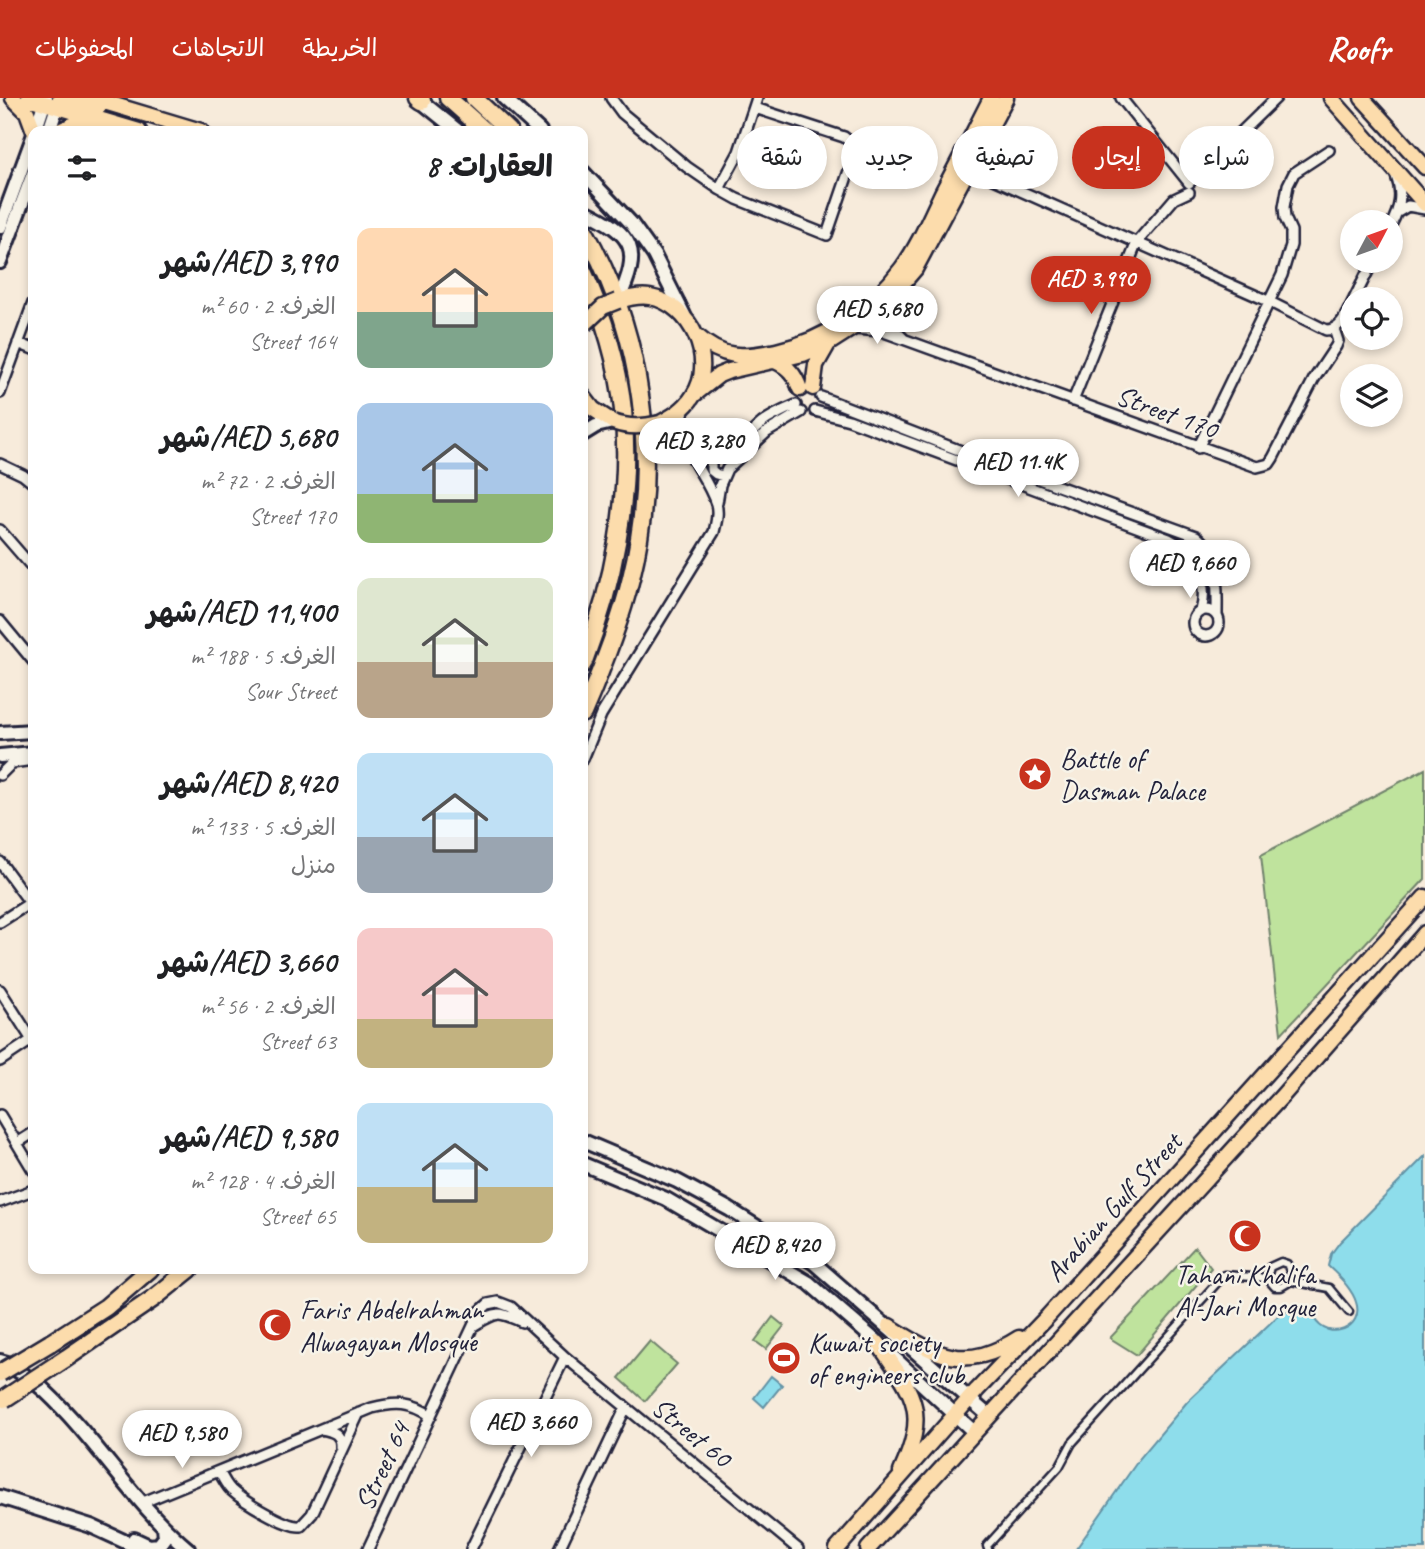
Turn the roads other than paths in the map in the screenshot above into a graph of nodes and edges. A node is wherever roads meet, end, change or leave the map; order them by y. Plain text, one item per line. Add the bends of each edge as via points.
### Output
1 (13, 98) edge
2 (28, 98) edge
3 (91, 98) edge
4 (448, 98) edge
5 (474, 98) edge
6 (611, 98) edge
7 (991, 98) edge
8 (1006, 98) edge
9 (1121, 98) edge
10 (1276, 98) edge
11 (1331, 98) edge
12 (1362, 98) edge
13 (419, 99) edge
14 (508, 100) edge
15 (52, 101) edge
16 (104, 101) edge
17 (756, 103) edge
18 (138, 112) junction
19 (32, 126) edge
20 (37, 126) edge
21 (50, 126) edge
22 (73, 126) edge
23 (100, 126) edge
24 (123, 126) edge
25 (184, 126) edge
26 (452, 126) edge
27 (479, 126) edge
28 (504, 126) edge
29 (535, 126) edge
30 (991, 126) edge
31 (1249, 126) edge
32 (1329, 150) dead end
33 (28, 151) edge
34 (1391, 164) junction
35 (1425, 167) edge
36 (1179, 175) edge
37 (588, 177) edge
38 (28, 187) edge
39 (719, 189) junction
40 (958, 189) edge
41 (1017, 189) edge
42 (1188, 189) edge
43 (1425, 204) edge
44 (1425, 209) edge
45 (1398, 210) edge
46 (1401, 210) edge
47 (588, 212) edge
48 (0, 227) edge
49 (588, 237) edge
50 (1137, 242) junction
51 (0, 262) edge
52 (588, 285) edge
53 (891, 297) junction
54 (618, 301) junction
55 (1268, 301) junction
56 (588, 305) edge
57 (603, 307) junction
58 (28, 316) edge
59 (687, 321) junction
60 (588, 322) edge
61 (1340, 323) edge
62 (852, 329) junction
63 (1334, 329) junction
64 (696, 336) junction
65 (905, 340) junction
66 (18, 343) junction
67 (829, 343) junction
68 (28, 347) edge
69 (775, 361) junction
70 (811, 392) junction
71 (0, 393) edge
72 (690, 400) junction
73 (1073, 401) junction
74 (588, 402) edge
75 (799, 408) junction
76 (815, 411) junction
77 (612, 422) junction
78 (588, 432) edge
79 (687, 447) junction
80 (1198, 447) junction
81 (711, 458) junction
82 (0, 464) edge
83 (723, 476) junction
84 (28, 479) edge
85 (717, 505) junction
86 (0, 530) edge
87 (28, 562) edge
88 (1201, 611) junction
89 (1217, 615) junction
90 (0, 621) edge
91 (588, 651) edge
92 (28, 655) edge
93 (588, 701) edge
94 (28, 730) edge
95 (0, 733) edge
96 (588, 748) edge
97 (28, 753) edge
98 (0, 756) edge
99 (28, 761) edge
100 (0, 775) edge
101 (0, 862) edge
102 (1425, 897) edge
103 (28, 899) edge
104 (28, 906) edge
105 (1418, 913) edge
106 (0, 922) edge
107 (1425, 933) edge
108 (0, 990) edge
109 (28, 1032) edge
110 (28, 1042) edge
111 (0, 1060) edge
112 (0, 1115) edge
113 (28, 1136) edge
114 (588, 1142) edge
115 (17, 1143) junction
116 (28, 1162) edge
117 (588, 1166) edge
118 (28, 1192) edge
119 (0, 1202) edge
120 (144, 1274) edge
121 (184, 1274) edge
122 (1268, 1278) junction
123 (1291, 1281) junction
124 (1349, 1312) dead end
125 (1048, 1316) junction
126 (884, 1322) junction
127 (526, 1323) joint
128 (865, 1332) junction
129 (878, 1343) junction
130 (565, 1357) junction
131 (0, 1361) edge
132 (0, 1373) edge
133 (970, 1398) junction
134 (2, 1400) edge
135 (626, 1407) junction
136 (359, 1413) junction
137 (956, 1415) junction
138 (431, 1416) junction
139 (989, 1416) junction
140 (321, 1429) junction
141 (974, 1432) junction
142 (340, 1452) junction
143 (219, 1471) junction
144 (893, 1488) junction
145 (0, 1497) edge
146 (17, 1502) junction
147 (0, 1505) edge
148 (144, 1506) junction
149 (91, 1526) junction
150 (164, 1527) junction
151 (141, 1549) edge
152 (188, 1549) edge
153 (368, 1549) edge
154 (471, 1549) edge
155 (559, 1549) edge
156 (798, 1549) edge
157 (837, 1549) edge
158 (867, 1549) edge
159 (988, 1549) edge

1 - 19 main road via 27,112
2 - 15 main road
3 - 16 main road
4 - 27 highway
5 - 28 highway
6 - 39 street via 652,138
7 - 64 main road via 912,252 884,289 858,313 820,335 763,353 729,355
8 - 30 main road
9 - 36 street
10 - 31 street
11 - 34 main road
12 - 35 main road
13 - 26 main road
14 - 29 main road
15 - 18 main road
15 - 20 main road
15 - 21 main road
15 - 24 main road
16 - 18 main road
17 - 39 street via 739,152
17 - 39 street via 854,145 827,235
18 - 25 main road
22 - 23 main road
32 - 55 street via 1294,173 1287,185 1284,207 1292,231 1291,245
33 - 48 main road
34 - 43 main road
34 - 45 street via 1400,187
37 - 59 main road via 654,255
38 - 51 main road
40 - 53 main road via 915,269
41 - 50 street
42 - 50 street
44 - 46 street via 1408,206
47 - 54 main road via 618,230 630,247 629,276
49 - 93 highway via 604,267 628,338 644,435 643,501 632,576
50 - 55 street
50 - 73 street
52 - 91 highway via 610,345 625,445 617,535 599,623
53 - 62 main road
53 - 65 street via 889,318
54 - 57 main road, bridge
54 - 59 main road via 639,296 660,300
55 - 63 street via 1326,330
55 - 80 street
56 - 57 main road
57 - 60 main road, bridge
58 - 66 street
59 - 64 main road
61 - 63 street, Street 170
62 - 65 street, Street 170 via 876,330
62 - 67 main road
63 - 80 street, Street 170 via 1336,346 1269,464 1254,467
64 - 72 main road via 702,368
65 - 73 street, Street 170
66 - 68 street
66 - 71 street
67 - 69 main road
67 - 70 main road via 816,365
69 - 70 main road
69 - 72 main road via 719,374
70 - 75 street via 795,397
70 - 76 street via 820,405
70 - 89 street via 1196,536 1211,555
72 - 77 main road, bridge via 660,423 644,427
72 - 79 street via 680,423
73 - 80 street, Street 170
74 - 77 main road
75 - 76 street
75 - 81 street via 767,420 730,453
75 - 83 street
76 - 88 street via 1174,542 1197,568 1204,590
77 - 78 main road
79 - 81 street
79 - 85 street
81 - 83 street via 713,473
82 - 84 street
83 - 85 street
85 - 96 street via 714,532 601,715
86 - 87 street
88 - 89 street
88 - 89 street via 1194,623 1203,635 1217,630
90 - 92 street
94 - 95 main road
97 - 98 main road
99 - 100 street via 12,763
101 - 103 street
102 - 105 main road, Arabian Gulf Street
104 - 106 street
105 - 125 main road, Arabian Gulf Street
107 - 139 main road, Arabian Gulf Street
108 - 109 street
110 - 111 street
112 - 115 street
113 - 115 street
114 - 126 main road via 729,1209 814,1263
115 - 116 street
117 - 128 main road via 666,1199 755,1249 808,1283
118 - 119 street
120 - 132 highway, bridge via 106,1307
121 - 134 highway, bridge
122 - 123 street via 1275,1287
122 - 123 street via 1270,1267 1281,1262 1291,1269
122 - 159 street via 1224,1275 1072,1443 1059,1467
123 - 124 street via 1329,1287
125 - 126 main road via 1006,1346 968,1359 932,1350
125 - 133 main road, Arabian Gulf Street
126 - 128 main road via 880,1333
126 - 133 main road
127 - 130 street, Street 60
127 - 138 street, Street 64 via 507,1305 493,1303 480,1310
128 - 129 main road
129 - 137 main road
129 - 144 main road via 911,1390 916,1406 913,1443
130 - 135 street, Street 60
130 - 154 street
131 - 148 main road via 45,1391
133 - 137 main road, Arabian Gulf Street
133 - 139 main road
135 - 155 street
135 - 156 street, Street 60
136 - 138 street via 397,1403
136 - 140 street
136 - 142 street
137 - 141 main road
137 - 144 main road, Arabian Gulf Street
138 - 153 street, Street 64
139 - 141 main road, Arabian Gulf Street
140 - 142 street via 339,1436
140 - 143 street
141 - 158 main road, Arabian Gulf Street
142 - 143 street via 312,1514 299,1526 287,1524 237,1495
143 - 148 street via 156,1496
144 - 157 main road, Arabian Gulf Street
145 - 146 main road
146 - 147 street
146 - 149 main road
148 - 150 main road
149 - 150 main road via 113,1529 152,1546 163,1542
149 - 151 main road
150 - 152 main road

